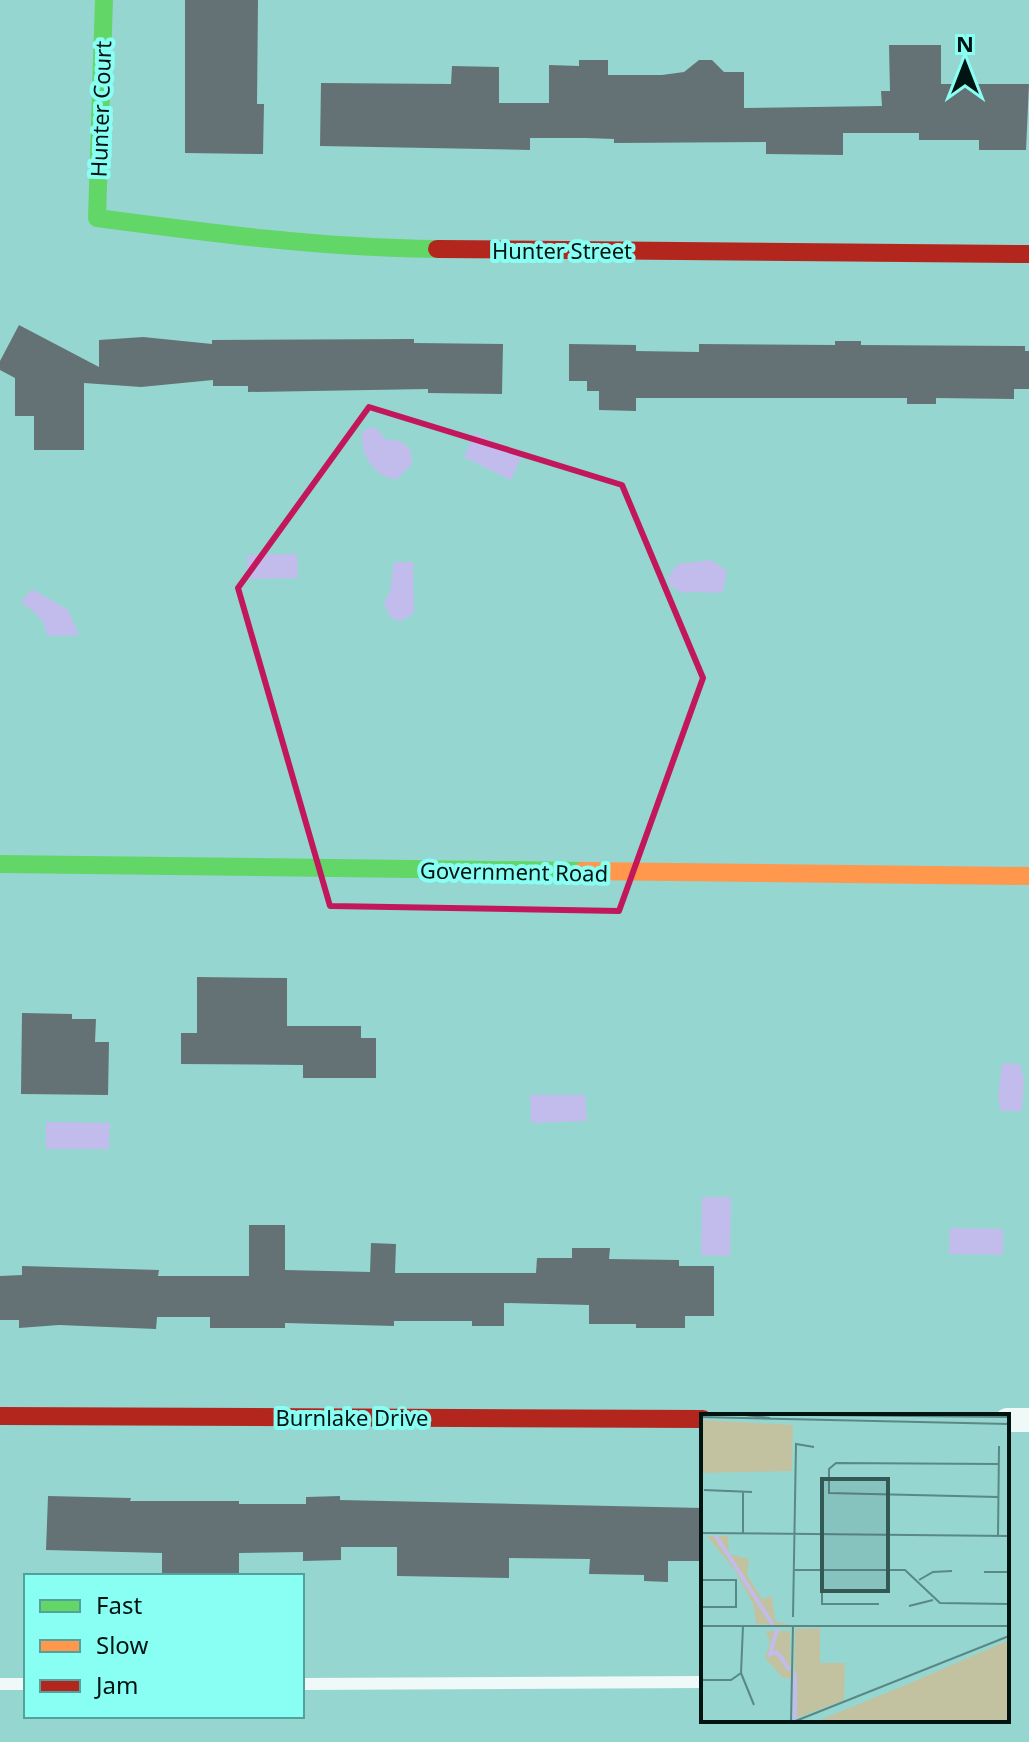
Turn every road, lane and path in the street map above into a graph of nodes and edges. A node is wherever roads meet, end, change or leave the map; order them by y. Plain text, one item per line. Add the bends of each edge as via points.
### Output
1 (104, 0) edge
2 (97, 218) joint
3 (1029, 254) edge
4 (0, 864) edge
5 (1029, 876) edge
6 (0, 1416) edge
7 (701, 1419) edge
8 (701, 1682) edge
9 (0, 1684) edge
10 (24, 1684) edge
11 (304, 1684) edge

1 - 2 street, Hunter Court
2 - 3 street, Hunter Street via 368,248
4 - 5 street, Government Road
6 - 7 street, Burnlake Drive
8 - 11 lane
9 - 10 lane

